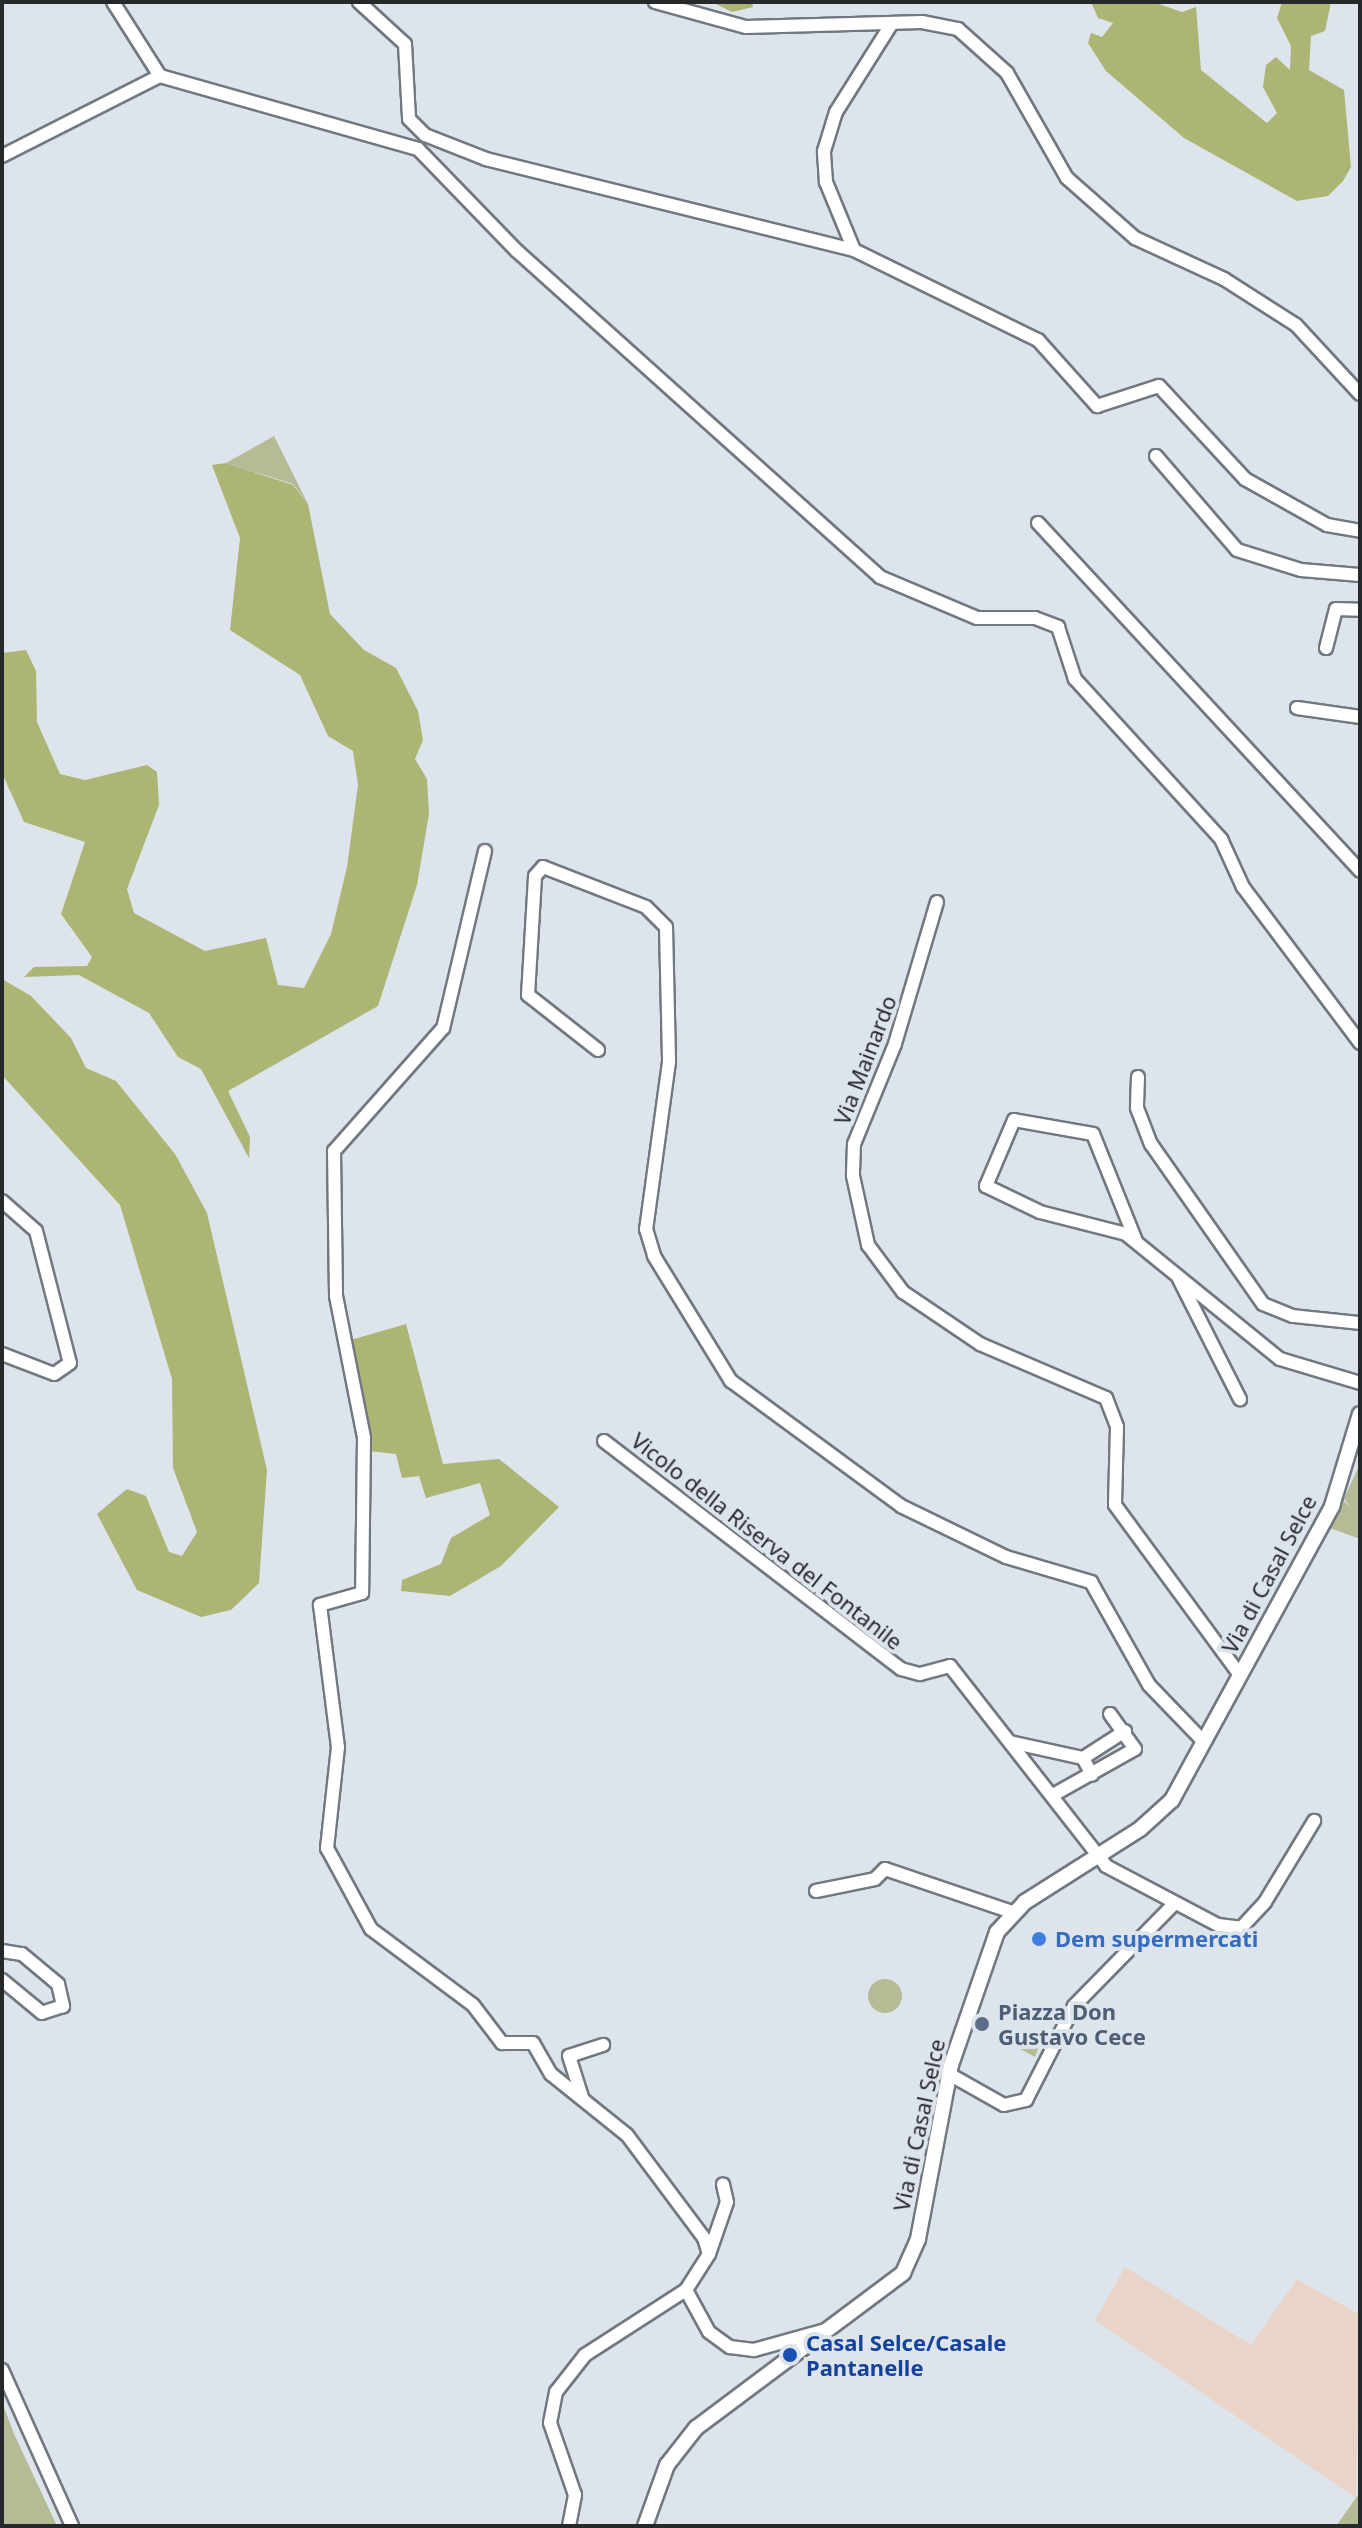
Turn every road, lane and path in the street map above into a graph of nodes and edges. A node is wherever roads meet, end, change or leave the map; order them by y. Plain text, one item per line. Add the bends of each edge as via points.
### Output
1 (113, 2) edge
2 (359, 2) edge
3 (655, 2) edge
4 (892, 23) junction
5 (160, 76) junction
6 (428, 137) junction
7 (418, 149) junction
8 (2, 156) edge
9 (854, 250) junction
10 (1360, 394) edge
11 (1156, 456) dead end
12 (1038, 523) dead end
13 (1360, 531) edge
14 (1360, 575) edge
15 (1360, 610) edge
16 (1326, 648) dead end
17 (1297, 708) dead end
18 (1360, 717) edge
19 (485, 851) dead end
20 (1360, 871) edge
21 (937, 902) dead end
22 (1360, 1043) edge
23 (598, 1050) dead end
24 (1138, 1077) dead end
25 (2, 1201) edge
26 (1136, 1241) junction
27 (1178, 1277) junction
28 (1360, 1323) edge
29 (2, 1354) edge
30 (1360, 1383) edge
31 (1240, 1399) dead end
32 (1360, 1414) edge
33 (604, 1441) dead end
34 (1240, 1675) junction
35 (1110, 1714) dead end
36 (1125, 1731) junction
37 (1010, 1742) junction
38 (1204, 1742) junction
39 (1083, 1758) junction
40 (1092, 1775) junction
41 (1053, 1795) junction
42 (1314, 1821) dead end
43 (1097, 1856) junction
44 (816, 1891) dead end
45 (1175, 1903) junction
46 (1012, 1912) junction
47 (2, 1951) edge
48 (2, 1980) edge
49 (603, 2045) dead end
50 (949, 2074) junction
51 (585, 2104) junction
52 (723, 2184) dead end
53 (709, 2254) junction
54 (686, 2290) junction
55 (840, 2325) junction
56 (2, 2370) edge
57 (72, 2526) edge
58 (569, 2526) edge
59 (645, 2526) edge

1 - 5 street
2 - 6 street via 405,44 409,119
3 - 4 street via 746,27
4 - 9 street via 836,112 824,151 826,182
4 - 10 street via 938,22 966,34 1009,76 1045,151 1067,178 1135,238 1224,279 1296,325
5 - 7 street
5 - 8 street
6 - 7 street
6 - 9 street via 486,159
7 - 22 street via 517,251 880,577 977,618 1037,618 1058,627 1075,681 1221,839 1243,887
9 - 13 street via 1038,340 1097,406 1112,406 1147,384 1159,386 1245,479 1327,525
11 - 14 street via 1237,550 1307,572
12 - 20 street
15 - 16 street via 1336,609
17 - 18 street
19 - 51 street via 443,1028 334,1151 336,1296 364,1438 362,1593 320,1605 338,1747 327,1848 371,1929 477,2008 503,2044 533,2043 551,2074
21 - 34 street, Via Mainardo via 893,1053 854,1144 854,1185 868,1245 903,1292 980,1344 1106,1398 1117,1427 1115,1505
23 - 38 street via 528,996 535,876 544,866 646,907 666,927 669,1062 647,1235 731,1381 901,1506 1006,1557 1091,1582 1149,1685
24 - 28 street via 1137,1108 1151,1144 1263,1304 1293,1316
25 - 29 street via 36,1231 71,1362 54,1374
26 - 26 street via 985,1186 1013,1121 1093,1134
26 - 27 street
27 - 30 street via 1284,1361
27 - 31 street
32 - 34 main road, Via di Casal Selce via 1332,1506
33 - 37 street, Vicolo della Riserva del Fontanile via 901,1669 920,1674 950,1666
34 - 38 main road, Via di Casal Selce
35 - 36 street
36 - 39 street
36 - 40 street via 1135,1749
37 - 39 street
37 - 41 street, Vicolo della Riserva del Fontanile
38 - 43 main road, Via di Casal Selce via 1162,1810
39 - 40 street
40 - 41 street
41 - 43 street, Vicolo della Riserva del Fontanile
42 - 45 street via 1246,1926 1222,1926
43 - 45 street
43 - 46 main road, Via di Casal Selce
44 - 46 street via 875,1879 885,1869
45 - 50 street via 1074,2006 1026,2100 999,2103
46 - 50 main road, Via di Casal Selce via 994,1939
47 - 48 street via 21,1953 58,1984 63,2006 42,2013
49 - 51 street via 582,2046 569,2059
50 - 55 main road, Via di Casal Selce via 913,2254 892,2285
51 - 53 street via 627,2135 702,2234
52 - 53 street via 727,2202
53 - 54 street
54 - 55 street via 706,2328 735,2348 763,2349
54 - 58 street via 585,2355 556,2392 550,2423 575,2495
55 - 59 main road, Via di Casal Selce via 684,2440
56 - 57 street

